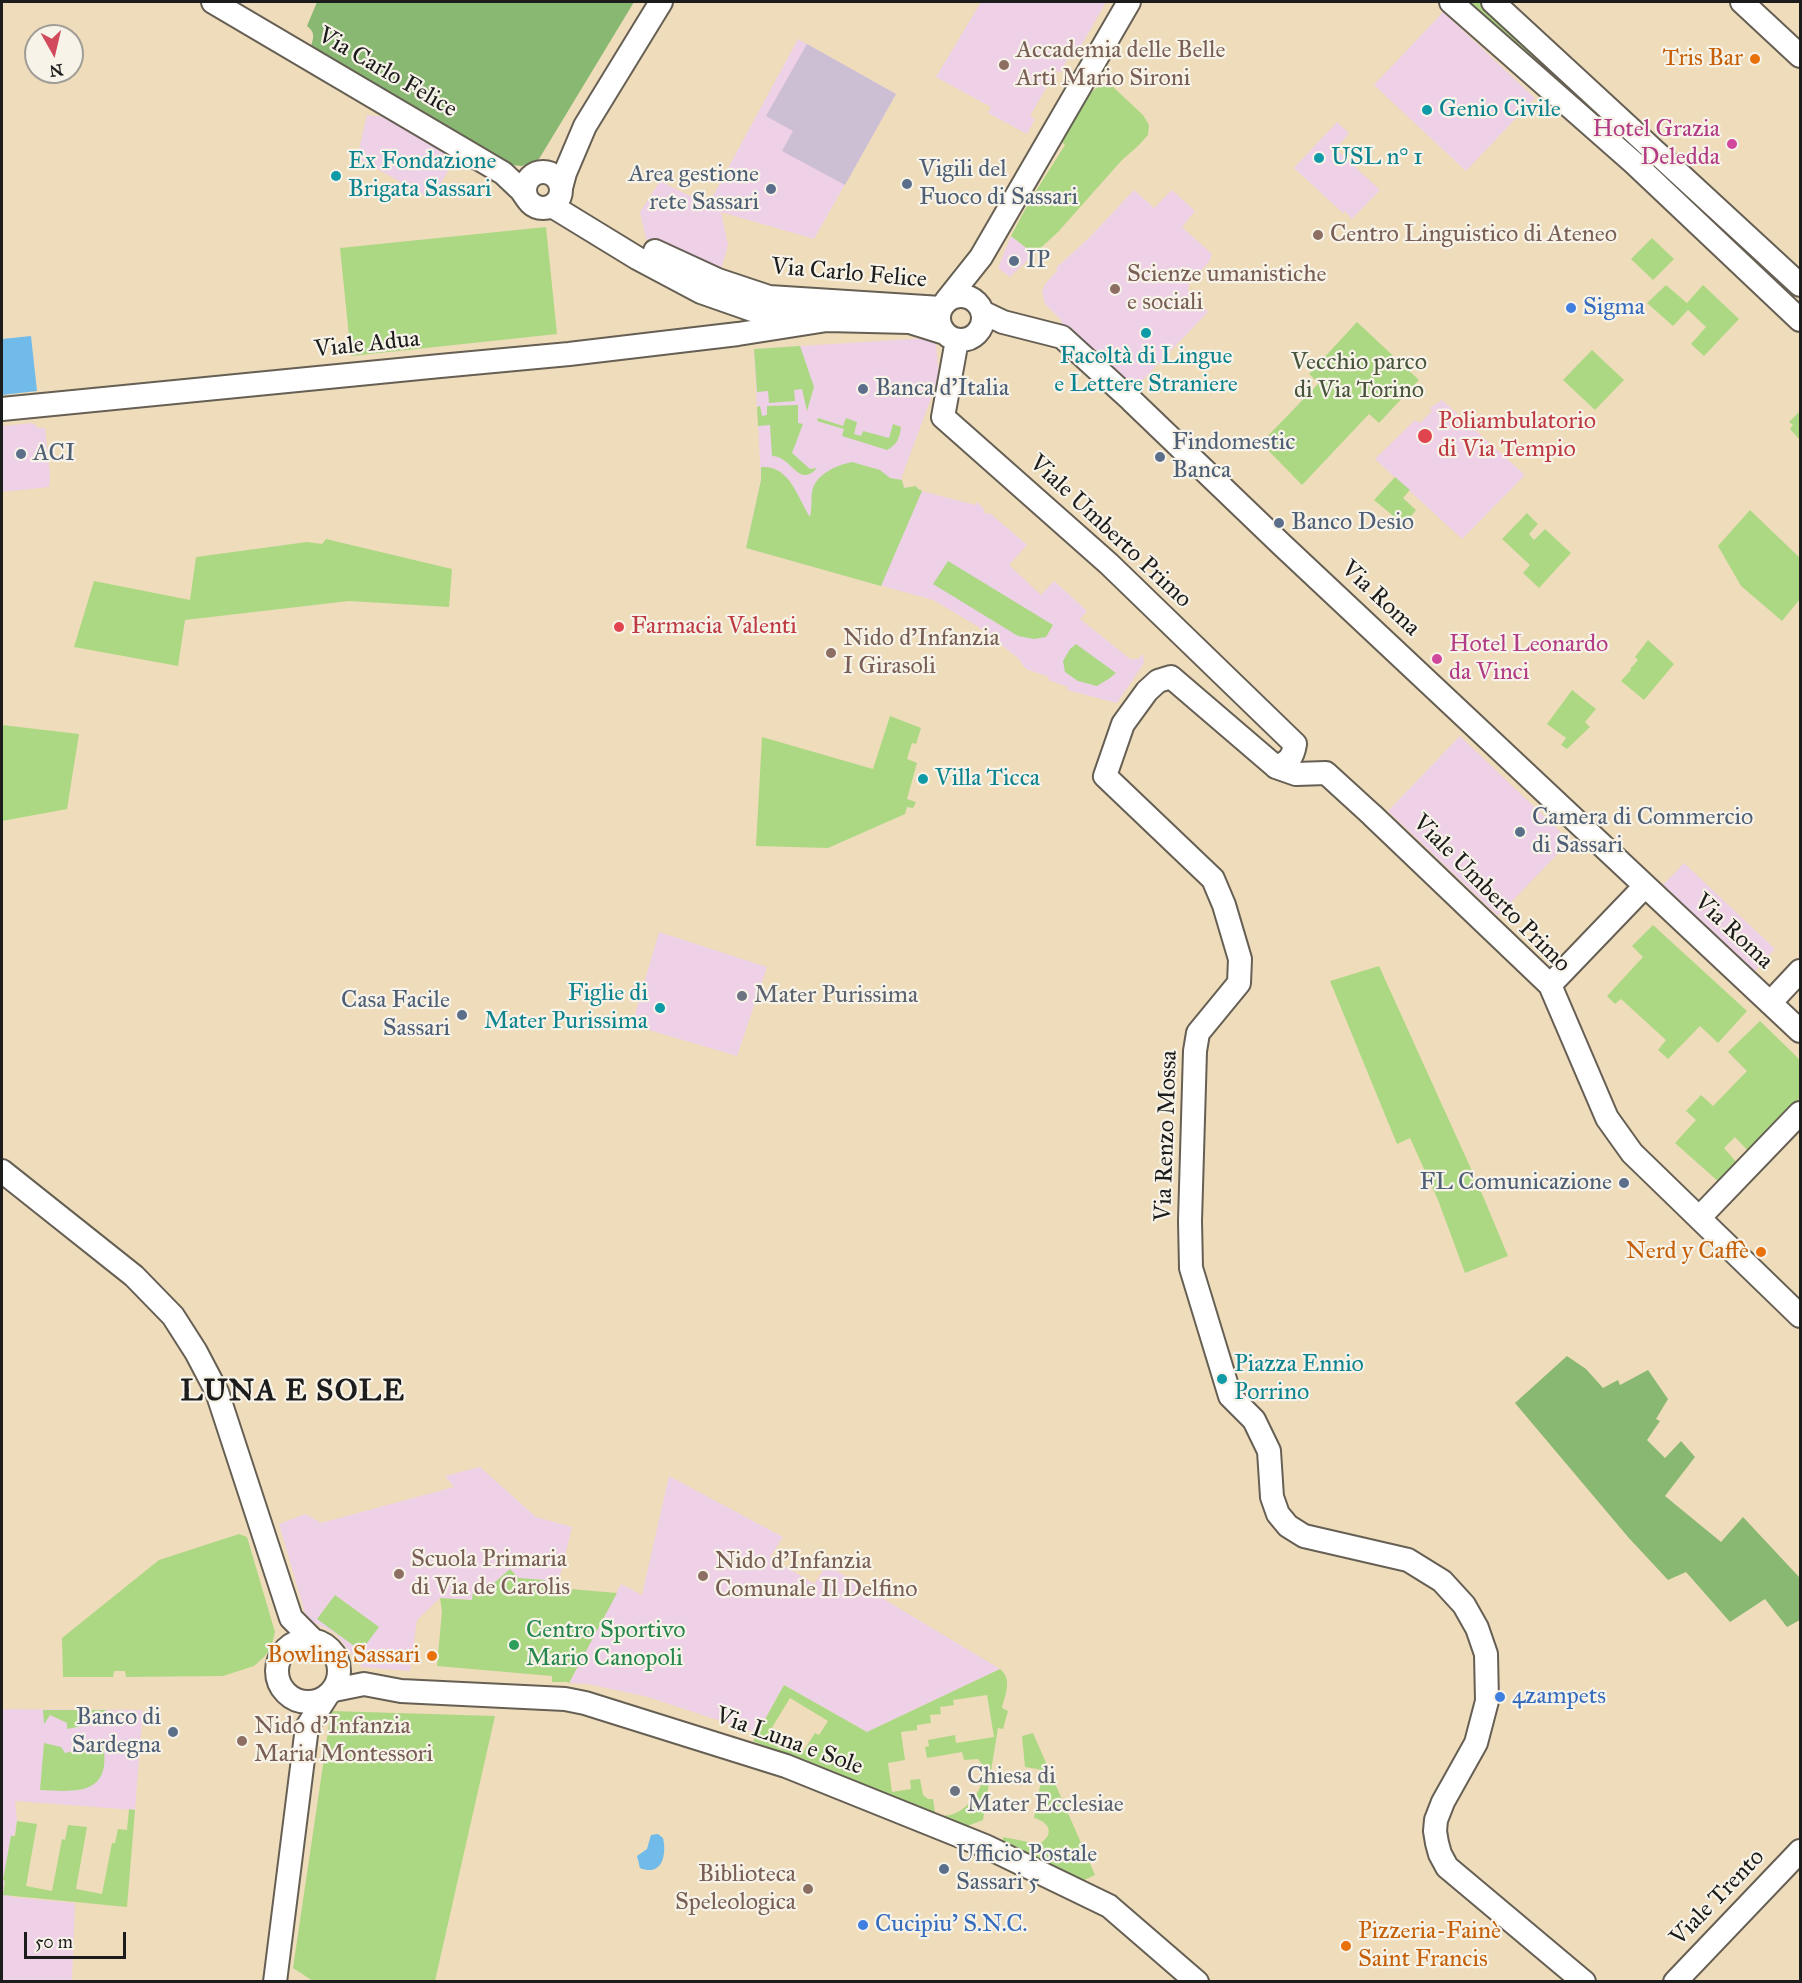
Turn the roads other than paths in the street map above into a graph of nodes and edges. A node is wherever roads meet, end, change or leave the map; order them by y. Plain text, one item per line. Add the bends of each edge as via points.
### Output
1 (213, 2) edge
2 (661, 2) edge
3 (1129, 2) edge
4 (1451, 2) edge
5 (1493, 2) edge
6 (1742, 2) edge
7 (1800, 56) edge
8 (585, 126) junction
9 (503, 173) junction
10 (536, 174) junction
11 (558, 196) junction
12 (528, 200) junction
13 (1002, 223) junction
14 (1800, 285) edge
15 (944, 304) junction
16 (982, 310) junction
17 (827, 320) junction
18 (1800, 320) edge
19 (951, 336) junction
20 (2, 409) edge
21 (1276, 767) junction
22 (1645, 886) junction
23 (1800, 971) edge
24 (1550, 985) junction
25 (1770, 1003) junction
26 (1800, 1031) edge
27 (1800, 1113) edge
28 (2, 1171) edge
29 (1699, 1218) junction
30 (1800, 1316) edge
31 (291, 1618) junction
32 (313, 1640) junction
33 (286, 1648) junction
34 (339, 1661) junction
35 (364, 1684) junction
36 (330, 1693) junction
37 (295, 1699) junction
38 (307, 1726) junction
39 (1800, 1851) edge
40 (274, 1982) edge
41 (1197, 1982) edge
42 (1584, 1982) edge
43 (1675, 1982) edge

1 - 9 main road, Via Carlo Felice
2 - 8 main road
3 - 13 main road
4 - 18 main road via 1634,163
5 - 14 main road
6 - 7 main road
8 - 10 main road
8 - 11 main road
9 - 10 main road, Via Carlo Felice
9 - 12 main road, Via Carlo Felice
10 - 11 main road via 547,173 557,178
10 - 12 main road via 528,181
11 - 12 main road via 541,208
11 - 15 main road, Via Carlo Felice via 653,250 718,280 769,297
11 - 17 main road, Via Carlo Felice via 637,258 701,292 764,314
13 - 15 main road
13 - 16 main road via 982,276
15 - 16 main road via 952,297 966,296
15 - 19 main road via 939,321
16 - 19 main road via 983,322 976,334 964,340
16 - 22 main road, Via Roma via 1003,322 1062,337
17 - 19 main road via 910,322
17 - 20 main road, Viale Adua via 569,354
19 - 21 main road, Viale Umberto Primo via 943,417 1109,564 1295,744 1293,755
21 - 24 main road, Viale Umberto Primo via 1296,774 1326,773
21 - 42 main road, Via Renzo Mossa via 1171,677 1158,681 1147,691 1123,724 1105,776 1213,879 1240,959 1239,982 1198,1033 1195,1051 1191,1268 1230,1396 1254,1420 1269,1451 1272,1497 1278,1514 1304,1536 1408,1560 1442,1581 1478,1628 1486,1654 1486,1701 1476,1743 1436,1820 1440,1854 1447,1867
22 - 24 main road
22 - 25 main road, Via Roma
23 - 25 main road
24 - 29 main road, Viale Umberto Primo via 1607,1118 1632,1153
25 - 26 main road, Via Roma
27 - 29 main road
28 - 31 main road via 134,1276 173,1316 217,1392
29 - 30 main road, Viale Umberto Primo
31 - 32 main road
31 - 33 main road
32 - 33 main road via 299,1640
32 - 34 main road via 327,1645
33 - 37 main road via 278,1660 278,1679
34 - 35 main road
34 - 36 main road via 338,1681
35 - 36 main road, Via Luna e Sole
35 - 41 main road, Via Luna e Sole via 401,1691 585,1703 786,1766 986,1846 1109,1906
36 - 37 main road via 318,1701
36 - 38 main road
37 - 38 main road
38 - 40 main road
39 - 43 main road, Viale Trento

